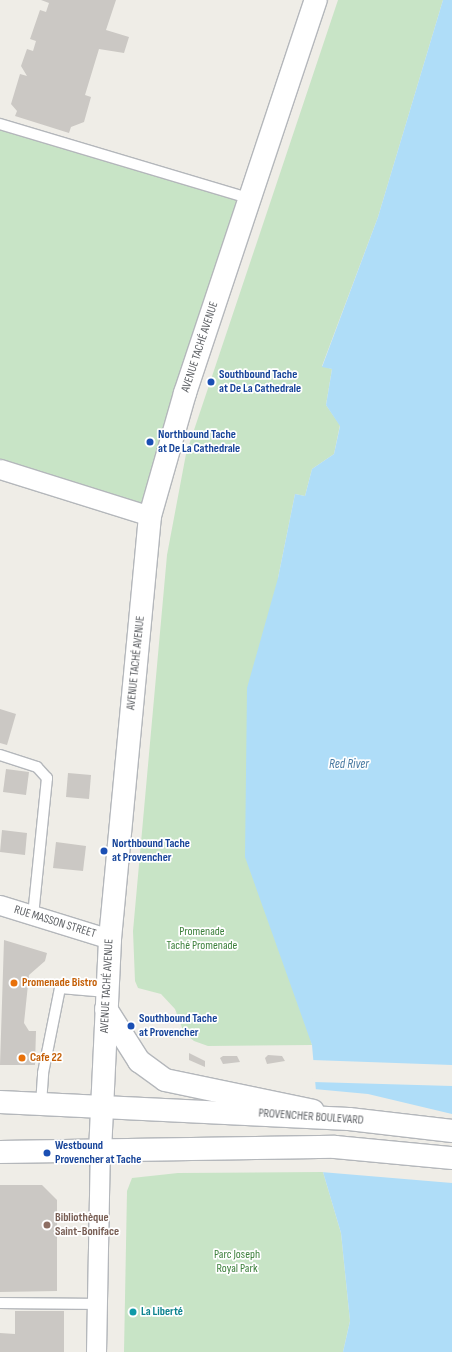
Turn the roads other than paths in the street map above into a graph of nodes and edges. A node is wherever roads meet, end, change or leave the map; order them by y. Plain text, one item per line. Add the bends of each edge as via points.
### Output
1 (316, 0) edge
2 (0, 124) edge
3 (249, 198) junction
4 (0, 469) edge
5 (150, 516) junction
6 (0, 755) edge
7 (0, 905) edge
8 (33, 915) junction
9 (110, 939) junction
10 (106, 1000) junction
11 (0, 1102) edge
12 (41, 1104) junction
13 (102, 1107) junction
14 (350, 1118) junction
15 (452, 1131) edge
16 (0, 1152) edge
17 (100, 1152) junction
18 (452, 1158) edge
19 (0, 1302) edge
20 (97, 1304) junction
21 (96, 1352) edge

1 - 3 street, AVENUE TACHÉ AVENUE
2 - 3 lane
3 - 5 street, AVENUE TACHÉ AVENUE via 185,393
4 - 5 street
5 - 9 street, AVENUE TACHÉ AVENUE
6 - 8 lane via 37,767 47,778
7 - 8 street, RUE MASSON STREET
8 - 9 street, RUE MASSON STREET
9 - 10 street, AVENUE TACHÉ AVENUE
10 - 12 lane via 60,988 43,1073
10 - 13 street, AVENUE TACHÉ AVENUE
10 - 14 street via 139,1061 165,1080
11 - 12 street, PROVENCHER BOULEVARD
12 - 13 street, PROVENCHER BOULEVARD
13 - 14 street, PROVENCHER BOULEVARD
13 - 17 street, AVENUE TACHÉ AVENUE
14 - 15 street, PROVENCHER BOULEVARD
16 - 17 street
17 - 18 street via 335,1147
17 - 20 street, AVENUE TACHÉ AVENUE
19 - 20 lane
20 - 21 street, AVENUE TACHÉ AVENUE

